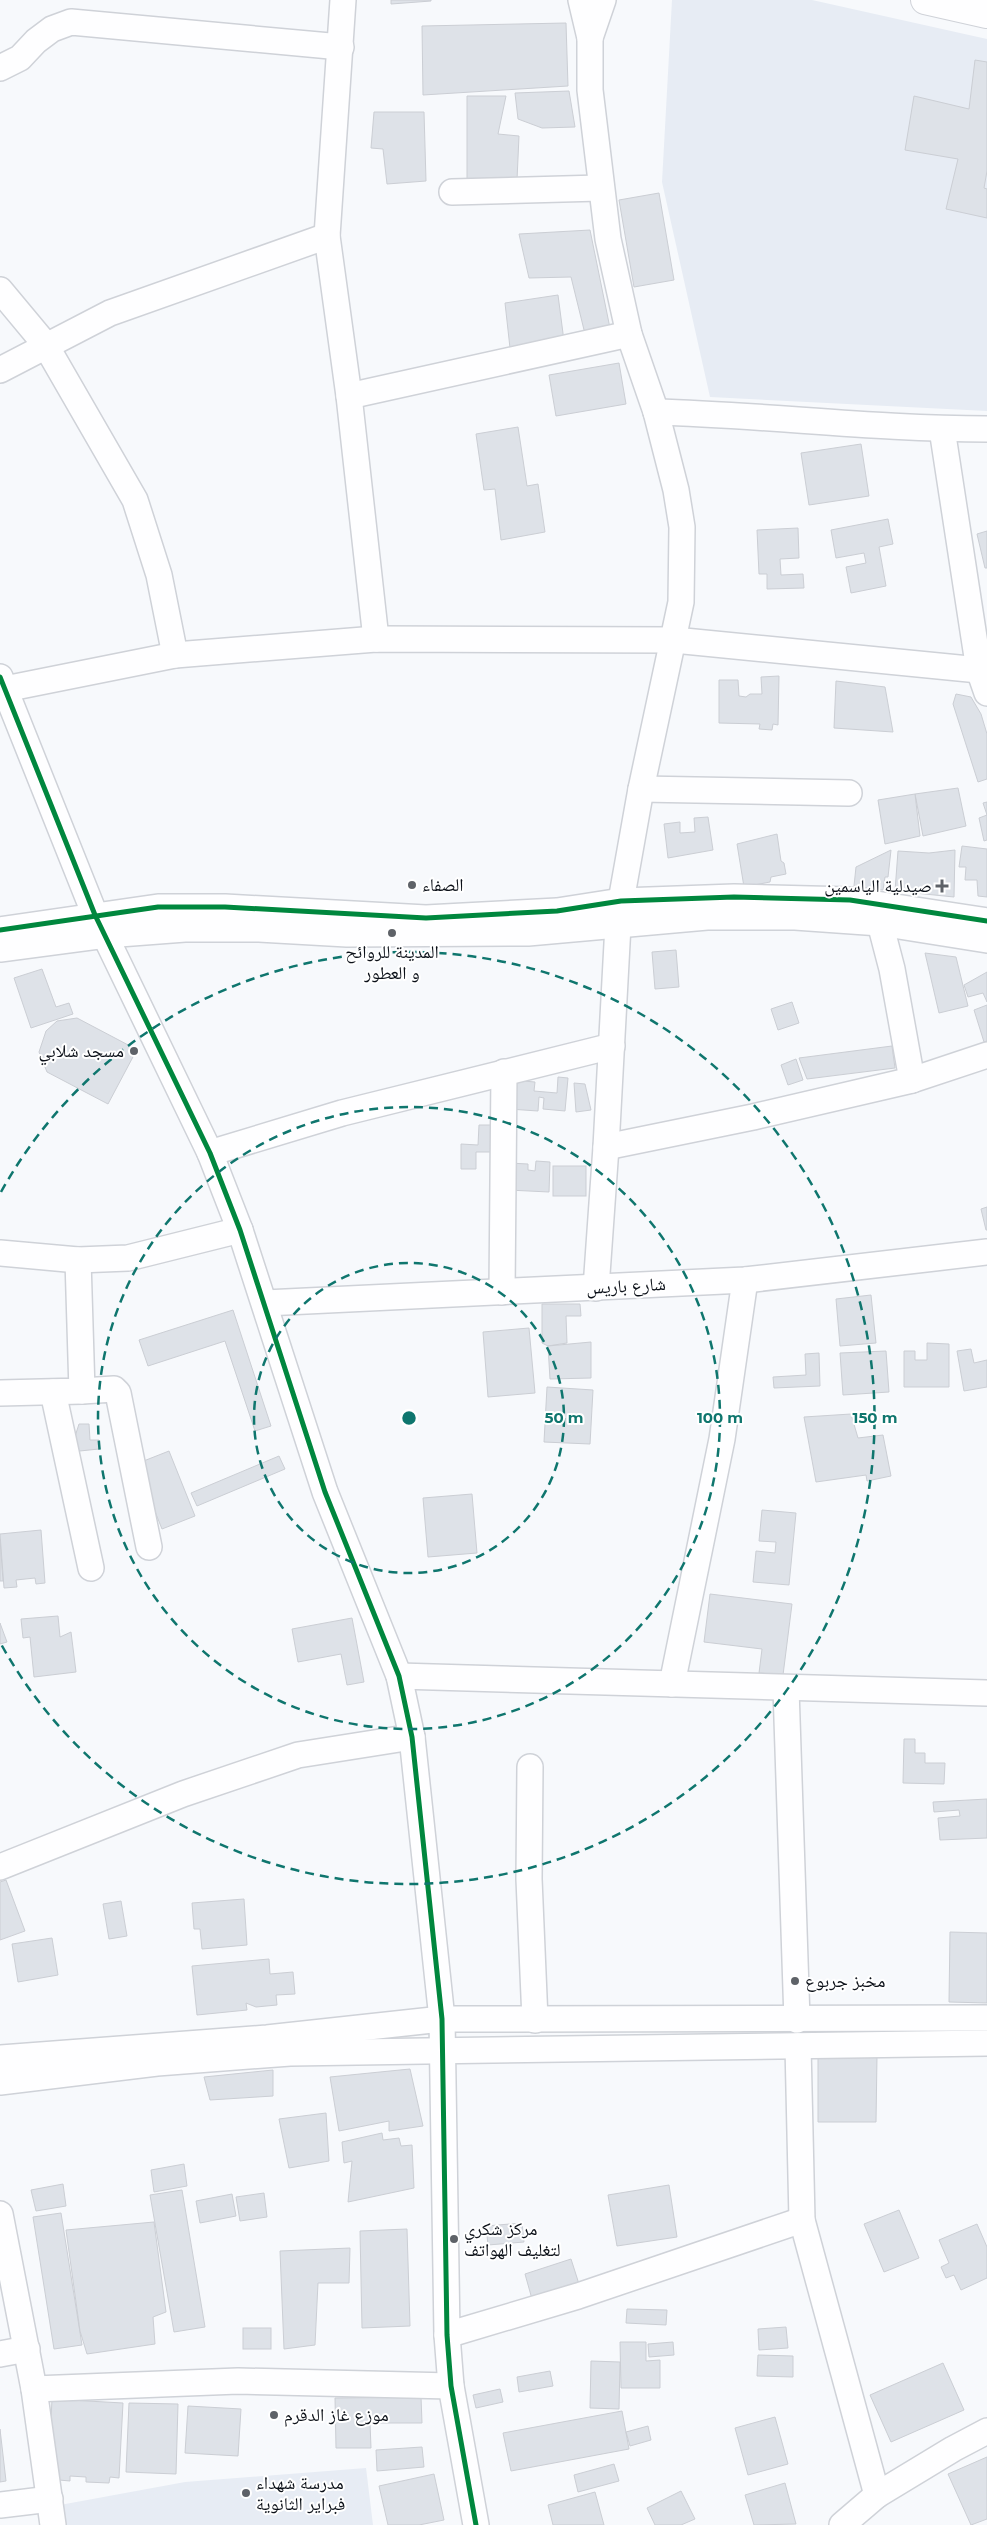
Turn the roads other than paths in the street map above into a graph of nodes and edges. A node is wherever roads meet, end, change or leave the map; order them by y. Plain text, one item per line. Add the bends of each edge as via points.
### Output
1 (343, 0) edge
2 (581, 0) edge
3 (603, 0) edge
4 (925, 0) edge
5 (987, 14) edge
6 (590, 38) junction
7 (341, 47) junction
8 (0, 68) edge
9 (600, 188) junction
10 (452, 192) dead end
11 (327, 236) junction
12 (0, 290) edge
13 (629, 334) junction
14 (45, 344) junction
15 (0, 370) edge
16 (349, 396) junction
17 (656, 412) junction
18 (942, 429) junction
19 (987, 429) edge
20 (376, 639) junction
21 (674, 640) junction
22 (175, 655) junction
23 (983, 669) edge
24 (3, 683) edge
25 (987, 693) edge
26 (641, 789) junction
27 (849, 793) dead end
28 (620, 913) junction
29 (987, 921) edge
30 (880, 923) junction
31 (101, 925) junction
32 (0, 930) edge
33 (987, 940) edge
34 (0, 949) edge
35 (612, 1046) junction
36 (987, 1055) edge
37 (504, 1072) junction
38 (912, 1080) junction
39 (606, 1147) junction
40 (210, 1153) junction
41 (240, 1230) junction
42 (0, 1252) edge
43 (987, 1252) edge
44 (78, 1260) junction
45 (745, 1280) junction
46 (596, 1288) junction
47 (502, 1292) junction
48 (264, 1303) junction
49 (82, 1391) junction
50 (53, 1392) junction
51 (0, 1393) edge
52 (149, 1547) dead end
53 (91, 1568) dead end
54 (399, 1676) junction
55 (672, 1684) junction
56 (786, 1688) junction
57 (987, 1693) edge
58 (412, 1737) junction
59 (530, 1767) dead end
60 (0, 1866) edge
61 (987, 2018) edge
62 (442, 2019) junction
63 (535, 2020) junction
64 (797, 2020) junction
65 (987, 2043) edge
66 (798, 2046) junction
67 (442, 2050) junction
68 (0, 2058) edge
69 (0, 2082) edge
70 (0, 2214) edge
71 (802, 2220) junction
72 (447, 2335) junction
73 (27, 2348) junction
74 (0, 2354) edge
75 (451, 2386) junction
76 (34, 2389) junction
77 (987, 2431) edge
78 (877, 2495) junction
79 (50, 2499) junction
80 (0, 2505) edge
81 (53, 2525) edge
82 (476, 2525) edge
83 (842, 2525) edge

1 - 7 street
2 - 6 street
3 - 6 street
4 - 5 main road
6 - 9 street via 590,90
7 - 8 street via 71,22 52,29 20,58
7 - 11 street
9 - 10 street
9 - 13 street
11 - 14 street via 110,313
11 - 16 street
12 - 14 street
13 - 16 street
13 - 17 street
14 - 15 street
14 - 22 street via 135,500 159,575
16 - 20 street
17 - 18 street
17 - 21 street via 682,527 681,602
18 - 19 street
18 - 23 street
20 - 21 street
20 - 22 street
21 - 23 street
21 - 26 street
22 - 24 street
23 - 25 street
24 - 31 street
26 - 27 street
26 - 28 street
28 - 29 street via 734,897 850,900
28 - 30 street via 795,917
28 - 31 street via 556,911 426,918 225,907 158,907
28 - 35 street
30 - 33 street
30 - 38 street via 892,969
31 - 32 street
31 - 34 street
31 - 40 street
35 - 37 street
35 - 39 street
36 - 38 street
37 - 40 street via 342,1112
37 - 47 street
38 - 39 street via 753,1118
39 - 46 street
40 - 41 street
41 - 44 street via 128,1258
41 - 48 street
42 - 44 street
43 - 45 street, شارع باريس
44 - 49 street
45 - 46 street, شارع باريس
45 - 55 street via 722,1439
46 - 47 street, شارع باريس
47 - 48 street, شارع باريس
48 - 54 street via 324,1492
49 - 50 street
49 - 52 street via 114,1389 118,1393
50 - 51 street
50 - 53 street
54 - 55 street
54 - 58 street
55 - 56 street
56 - 57 street
56 - 64 street
58 - 60 street via 298,1755 183,1794
58 - 62 street
59 - 63 street via 529,1879
61 - 64 street
62 - 63 street
62 - 67 street
62 - 68 street via 267,2038
63 - 64 street
65 - 66 street
66 - 67 street
66 - 71 street
67 - 69 street via 290,2053 157,2063
67 - 72 street
70 - 73 street
71 - 72 street via 578,2296
71 - 78 street
72 - 75 street
73 - 74 street
73 - 76 street
75 - 76 street via 238,2381
75 - 82 street
76 - 79 street
77 - 78 street
78 - 83 street
79 - 80 street
79 - 81 street

